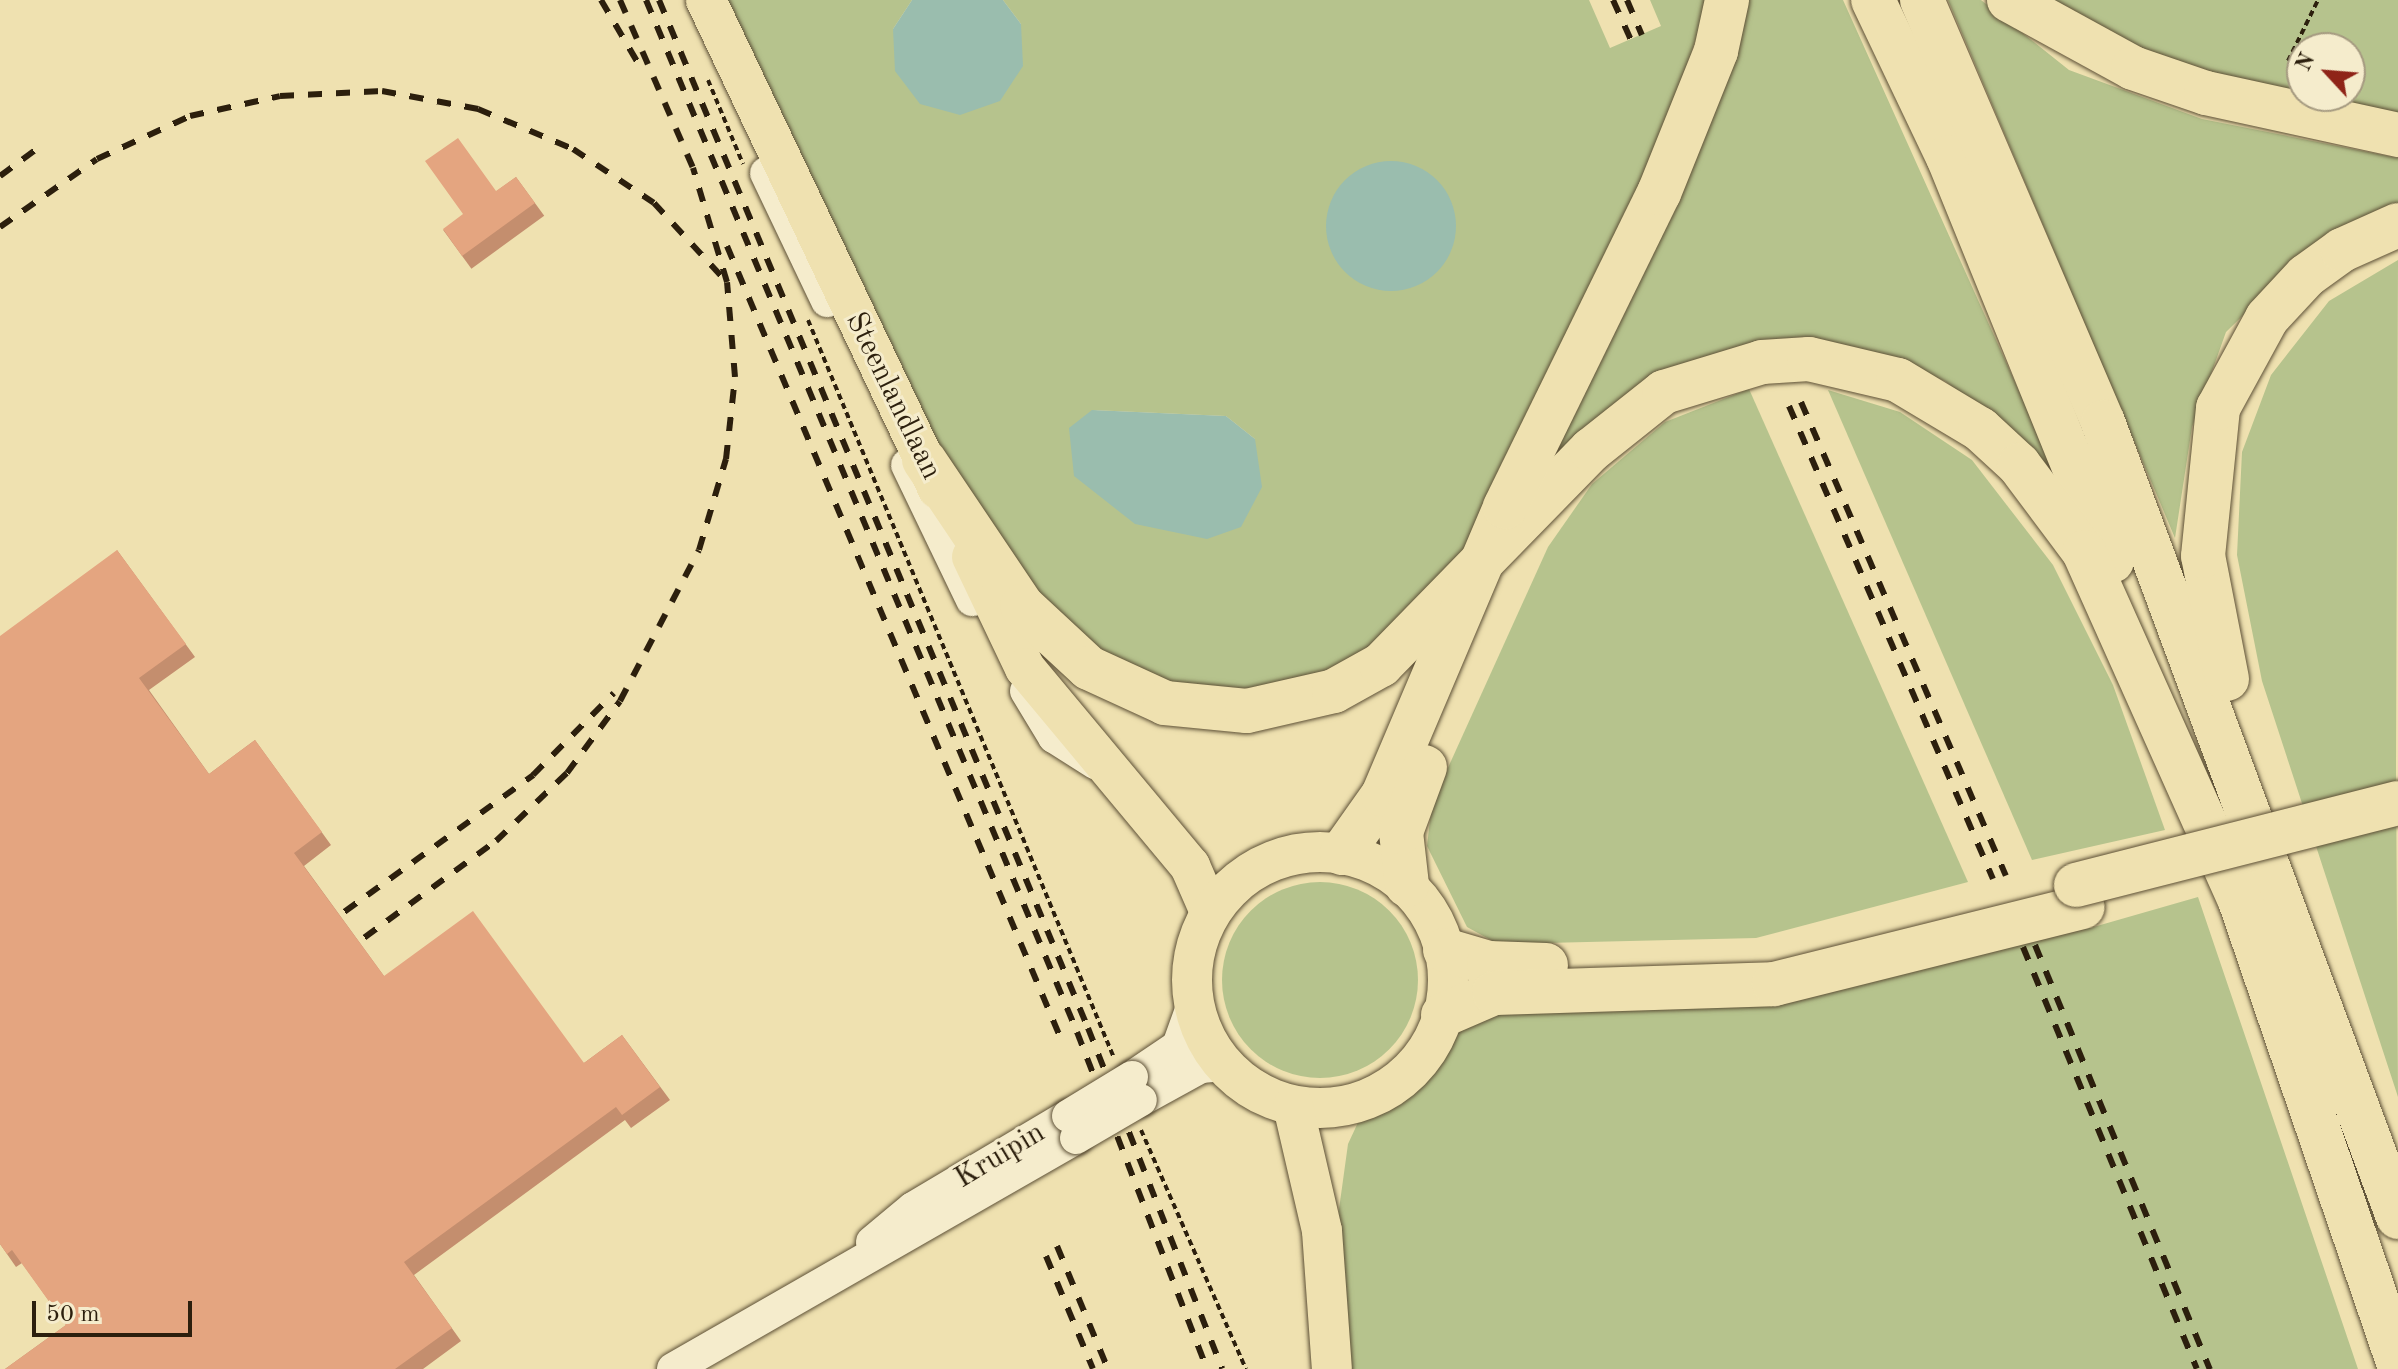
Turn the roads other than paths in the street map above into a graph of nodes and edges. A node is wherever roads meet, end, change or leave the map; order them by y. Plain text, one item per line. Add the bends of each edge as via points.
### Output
1 (688, 0) edge
2 (706, 0) edge
3 (1727, 0) edge
4 (1873, 0) edge
5 (1922, 0) edge
6 (2009, 0) edge
7 (2398, 135) edge
8 (2398, 225) edge
9 (924, 460) junction
10 (1537, 512) junction
11 (1476, 572) junction
12 (1111, 774) junction
13 (2398, 803) edge
14 (2398, 828) edge
15 (1342, 853) junction
16 (1253, 870) junction
17 (1407, 885) junction
18 (2080, 896) junction
19 (2244, 910) junction
20 (1210, 912) junction
21 (1445, 950) junction
22 (1193, 1004) junction
23 (1443, 1015) junction
24 (1224, 1065) junction
25 (1133, 1094) junction
26 (1351, 1104) junction
27 (1293, 1106) junction
28 (2398, 1215) edge
29 (1322, 1231) junction
30 (2398, 1362) edge
31 (673, 1369) edge
32 (1332, 1369) edge

1 - 12 street via 982,620 1054,737
2 - 9 main road, Steenlandlaan
3 - 11 highway via 1689,126
4 - 19 highway via 1948,157 2048,401
5 - 28 highway via 2103,422
6 - 7 highway via 2133,68 2206,93
8 - 28 highway via 2342,250 2306,276 2241,358 2209,448 2203,556 2230,691 2317,943
9 - 11 highway via 1022,606 1056,641 1089,668 1165,703 1247,711 1334,691 1381,665
9 - 12 main road, Steenlandlaan via 1025,668
10 - 11 highway
10 - 17 highway via 1405,817 1399,851
10 - 19 highway via 1626,419 1713,372 1809,359 1898,380 1937,398 2019,465 2084,552
11 - 15 highway via 1383,795
12 - 16 main road, Steenlandlaan via 1207,853
12 - 20 main road, Steenlandlaan via 1190,866
13 - 18 highway, bridge
14 - 18 highway
15 - 16 main road via 1311,851
15 - 17 main road
16 - 20 main road
17 - 21 main road via 1431,914
18 - 21 highway via 1768,959 1517,966
18 - 23 highway via 1774,984 1494,993
19 - 30 highway
20 - 22 main road via 1195,947
21 - 23 main road
22 - 24 main road
22 - 25 street via 1178,1046
23 - 26 main road via 1433,1040 1399,1081
24 - 25 street via 1201,1067
24 - 27 main road via 1267,1097
25 - 31 street, Kruipin, bridge via 1072,1127 795,1305
26 - 27 main road
26 - 29 main road via 1332,1153
27 - 29 main road
29 - 32 main road

